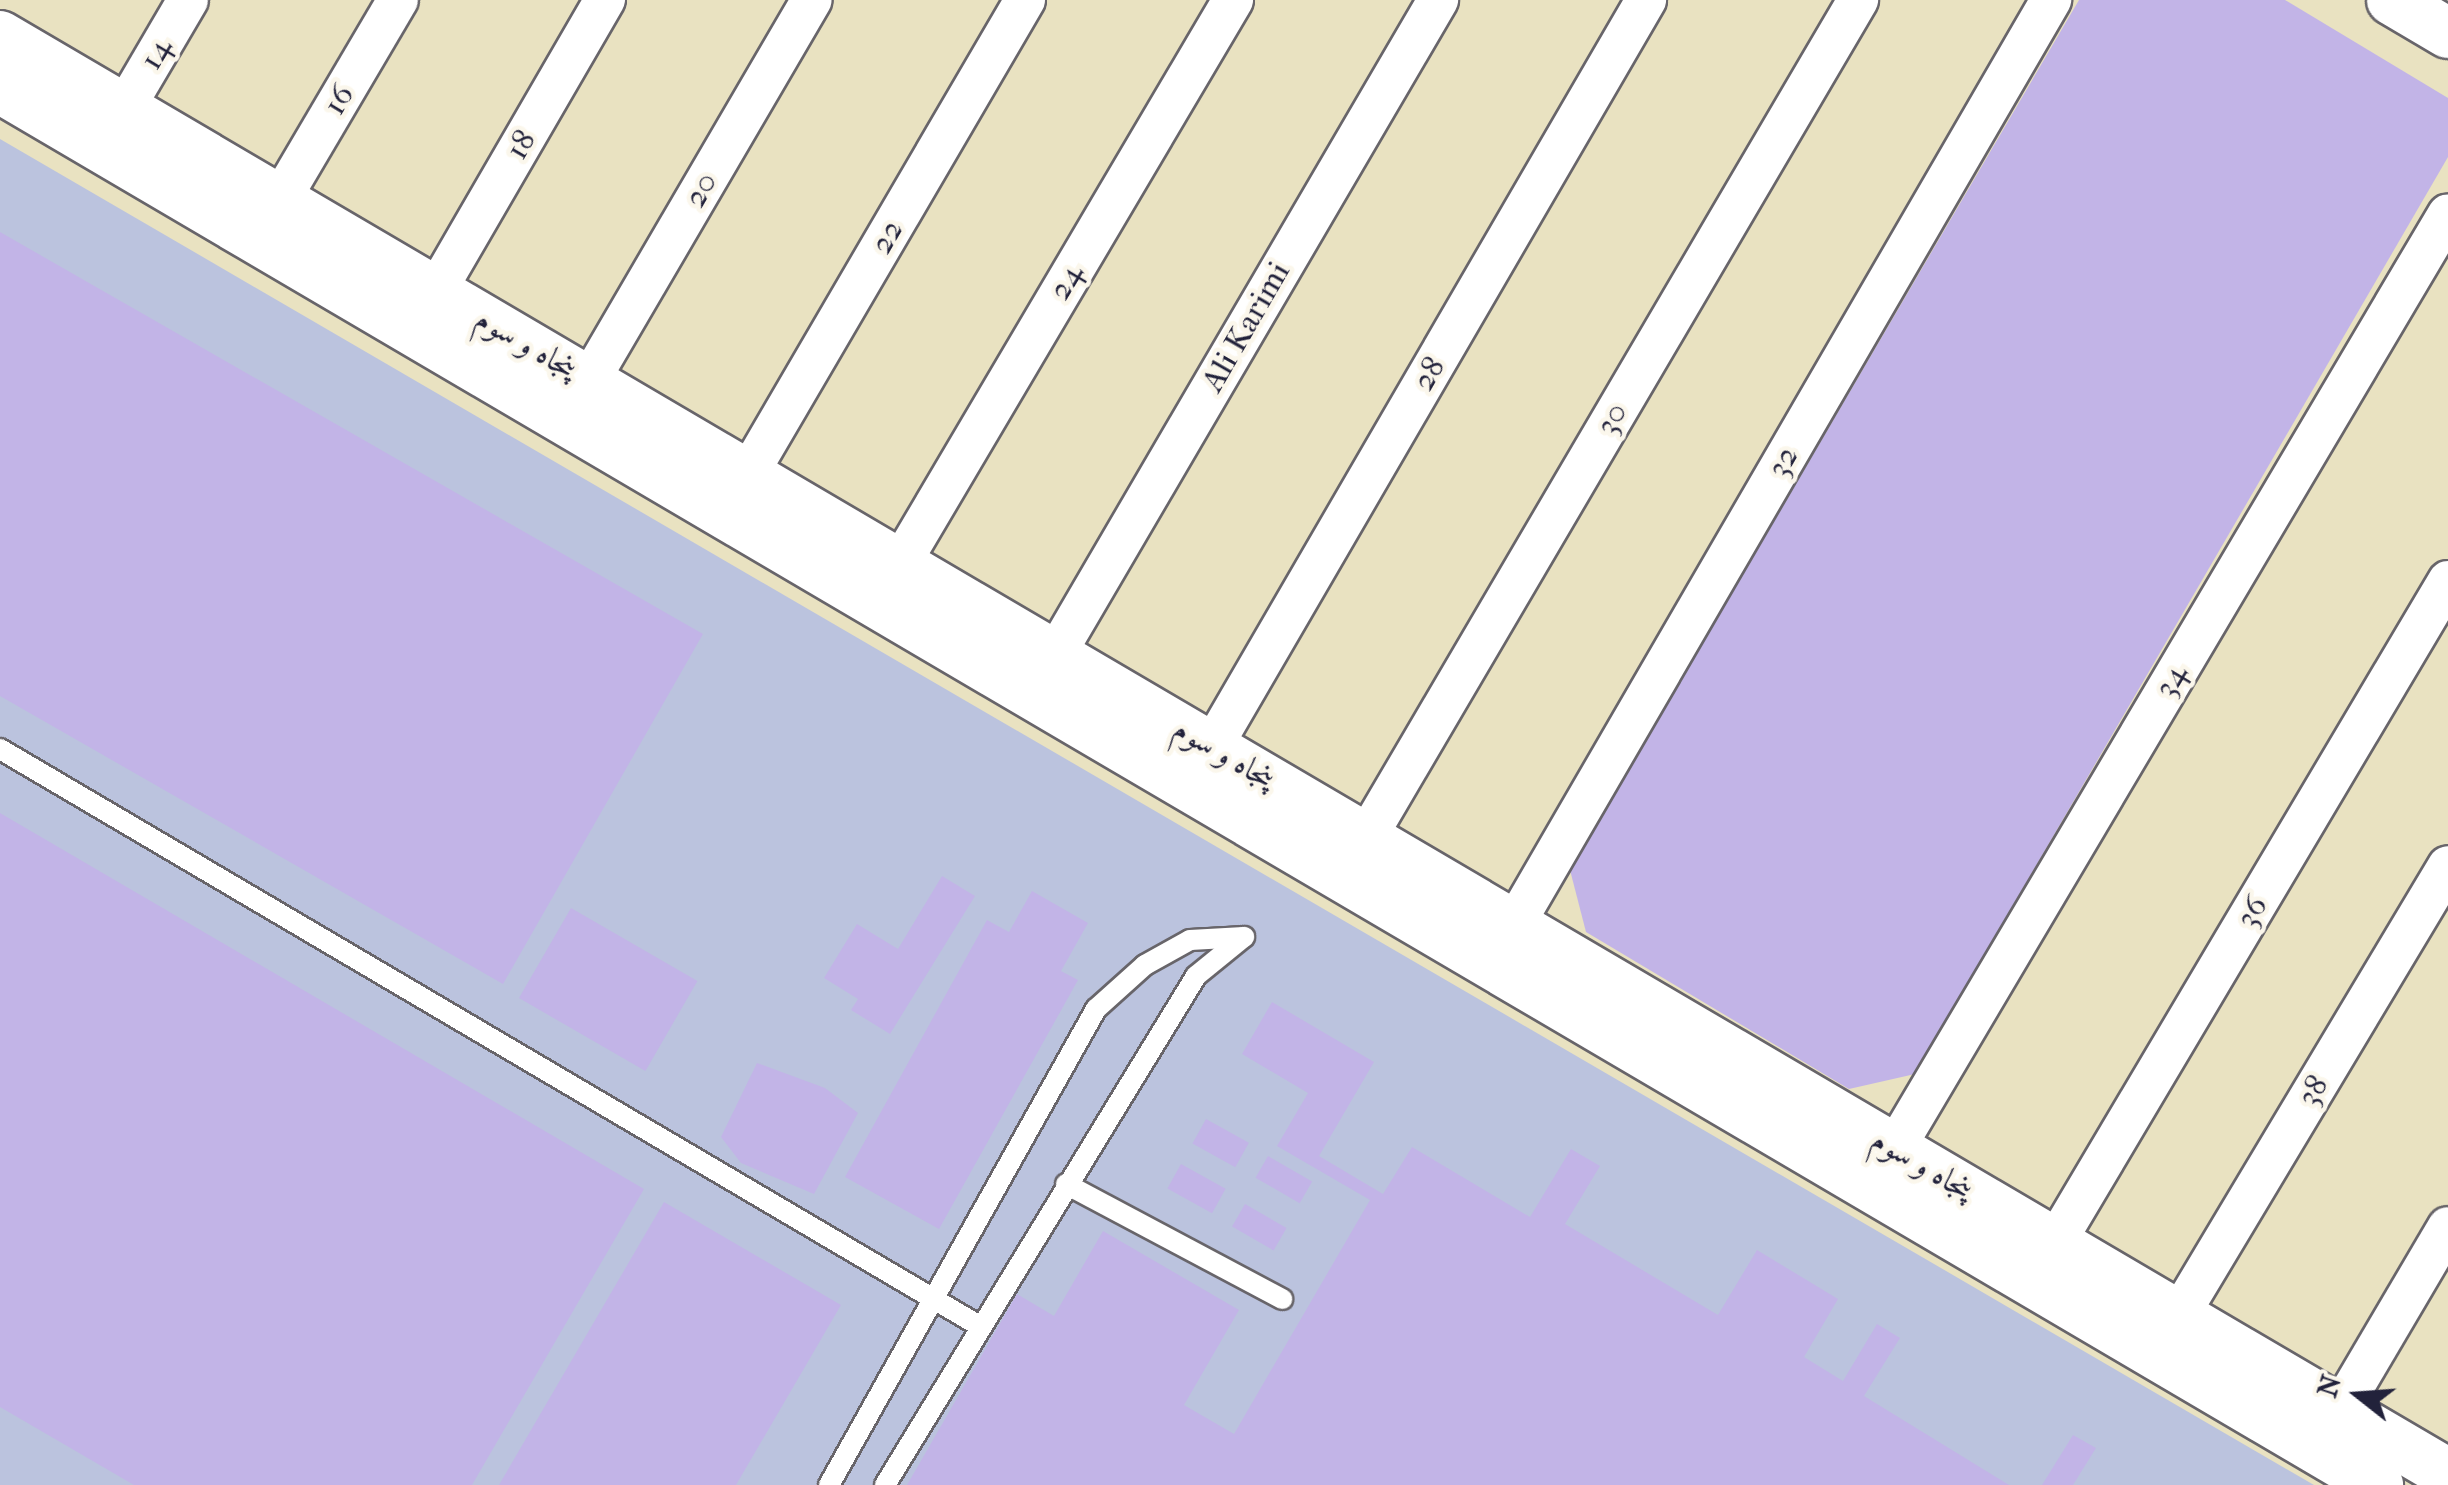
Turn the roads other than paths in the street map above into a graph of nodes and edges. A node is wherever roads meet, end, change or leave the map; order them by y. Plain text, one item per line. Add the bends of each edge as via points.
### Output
1 (188, 0) edge
2 (398, 0) edge
3 (605, 0) edge
4 (812, 0) edge
5 (1026, 0) edge
6 (1233, 0) edge
7 (1438, 0) edge
8 (1646, 0) edge
9 (1858, 0) edge
10 (2051, 0) edge
11 (2392, 0) edge
12 (2448, 33) edge
13 (0, 36) edge
14 (0, 88) edge
15 (124, 108) junction
16 (280, 200) junction
17 (2448, 214) edge
18 (436, 291) junction
19 (589, 381) junction
20 (748, 474) junction
21 (900, 564) junction
22 (2448, 581) edge
23 (1055, 655) junction
24 (1212, 747) junction
25 (0, 749) edge
26 (1366, 838) junction
27 (2448, 866) edge
28 (1514, 925) junction
29 (1895, 1148) junction
30 (1066, 1184) junction
31 (2448, 1227) edge
32 (2055, 1243) junction
33 (1282, 1300) dead end
34 (933, 1303) junction
35 (2179, 1315) junction
36 (978, 1325) junction
37 (2340, 1410) junction
38 (2448, 1474) edge
39 (830, 1485) edge
40 (885, 1485) edge
41 (2378, 1485) edge

1 - 15 street, 14
2 - 16 street, 16
3 - 18 street, 18
4 - 19 street, 20
5 - 20 street, 22
6 - 21 street, 24
7 - 23 street, Ali Karimi
8 - 24 street, 28
9 - 26 street, 30
10 - 28 street, 32
11 - 12 street
13 - 15 street, پنجاه و سوم
14 - 41 street, پنجاه و سوم
15 - 16 street, پنجاه و سوم
16 - 18 street, پنجاه و سوم
17 - 29 street, 34
18 - 19 street, پنجاه و سوم
19 - 20 street, پنجاه و سوم
20 - 21 street, پنجاه و سوم
21 - 23 street, پنجاه و سوم
22 - 32 street, 36
23 - 24 street, پنجاه و سوم
24 - 26 street, پنجاه و سوم
25 - 34 lane
26 - 28 street, پنجاه و سوم
27 - 35 street, 38
28 - 29 street, پنجاه و سوم
29 - 32 street, پنجاه و سوم
30 - 33 lane
30 - 34 lane via 1196,976 1244,937 1190,940 1144,964 1096,1009
30 - 36 lane
31 - 37 street
32 - 35 street, پنجاه و سوم
34 - 36 lane
34 - 39 lane
35 - 37 street, پنجاه و سوم
36 - 40 lane
37 - 38 street, پنجاه و سوم

